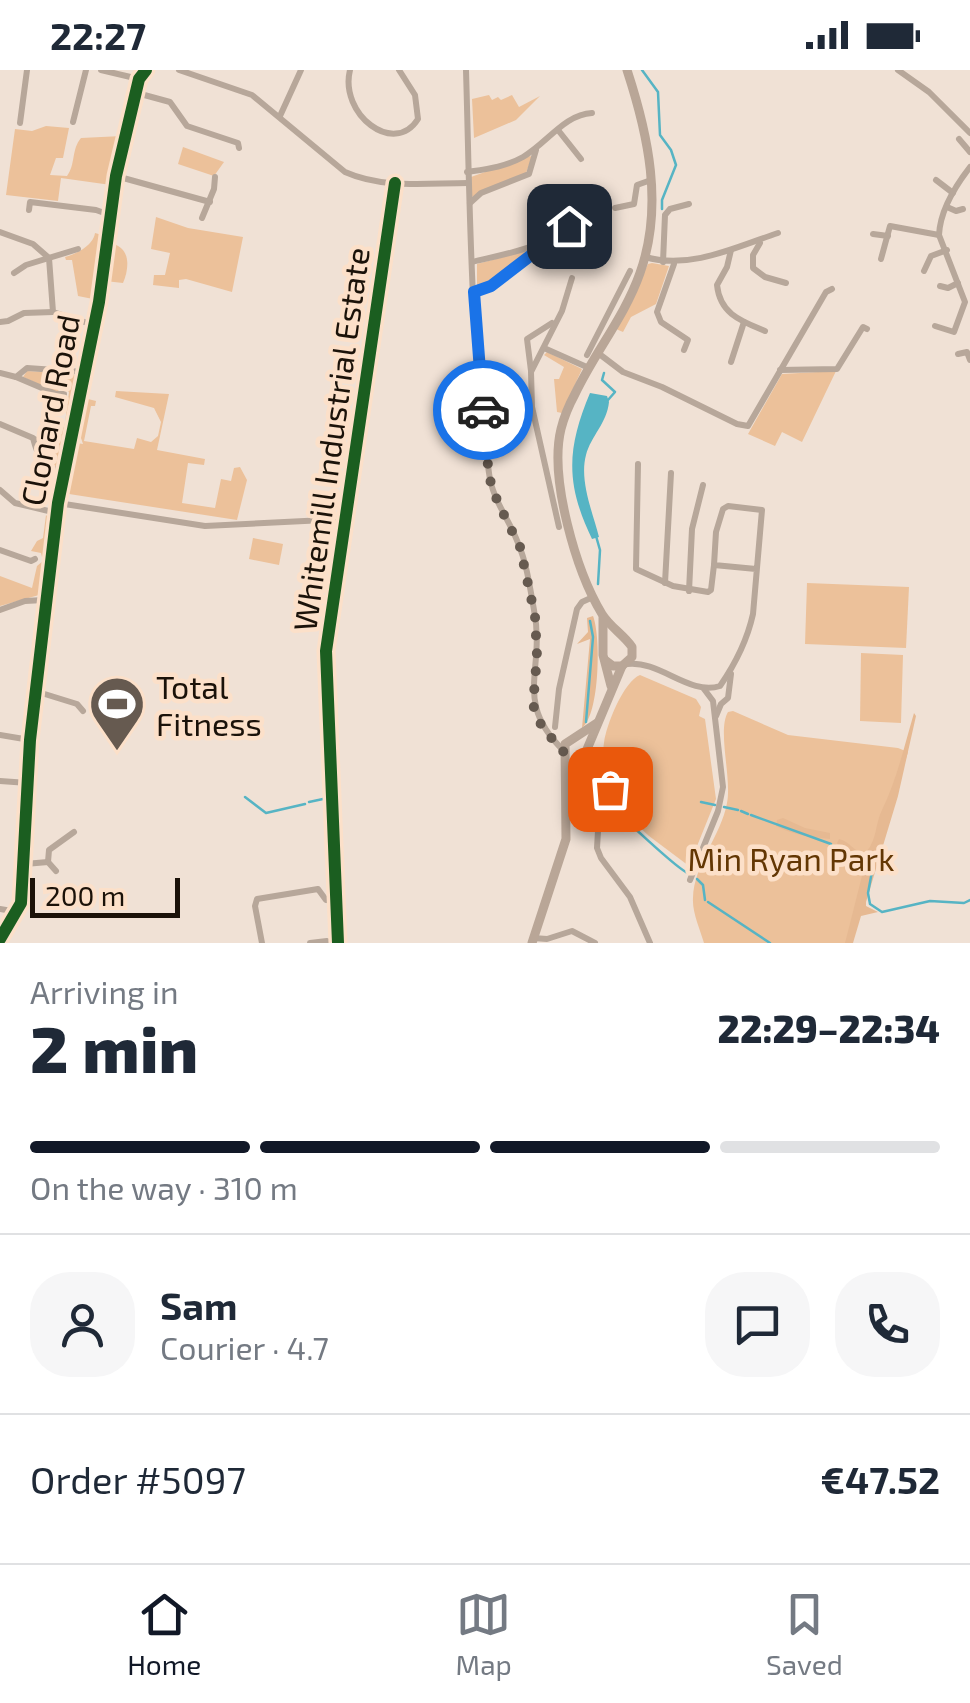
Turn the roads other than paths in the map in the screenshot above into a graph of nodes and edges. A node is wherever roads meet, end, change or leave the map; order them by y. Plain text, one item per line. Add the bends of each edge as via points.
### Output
1 (27, 70) edge
2 (86, 70) edge
3 (101, 70) edge
4 (146, 70) edge
5 (179, 70) edge
6 (301, 70) edge
7 (350, 70) edge
8 (398, 70) edge
9 (466, 70) edge
10 (627, 70) edge
11 (898, 70) edge
12 (139, 79) junction
13 (138, 93) junction
14 (592, 113) dead end
15 (280, 116) junction
16 (73, 122) dead end
17 (20, 123) dead end
18 (558, 130) junction
19 (970, 133) edge
20 (958, 139) dead end
21 (239, 148) dead end
22 (536, 148) junction
23 (970, 152) edge
24 (581, 159) dead end
25 (970, 167) edge
26 (467, 172) junction
27 (116, 176) junction
28 (215, 177) dead end
29 (651, 180) junction
30 (936, 180) dead end
31 (468, 182) junction
32 (395, 183) junction
33 (953, 193) junction
34 (674, 196) dead end
35 (582, 198) dead end
36 (210, 202) junction
37 (469, 204) junction
38 (689, 204) dead end
39 (677, 207) junction
40 (947, 207) junction
41 (615, 208) dead end
42 (963, 209) dead end
43 (29, 210) dead end
44 (110, 216) junction
45 (202, 218) dead end
46 (0, 232) edge
47 (778, 232) dead end
48 (873, 234) dead end
49 (939, 234) junction
50 (888, 236) junction
51 (546, 242) junction
52 (760, 242) junction
53 (78, 249) dead end
54 (731, 250) junction
55 (947, 250) junction
56 (645, 257) junction
57 (50, 258) junction
58 (881, 259) dead end
59 (472, 262) junction
60 (663, 262) junction
61 (674, 264) junction
62 (630, 270) dead end
63 (924, 271) dead end
64 (14, 273) dead end
65 (572, 278) dead end
66 (786, 283) dead end
67 (958, 283) junction
68 (940, 286) dead end
69 (832, 289) dead end
70 (474, 292) junction
71 (621, 303) junction
72 (53, 312) junction
73 (656, 312) junction
74 (646, 316) dead end
75 (0, 322) edge
76 (744, 322) junction
77 (553, 323) junction
78 (94, 325) junction
79 (935, 326) dead end
80 (867, 329) dead end
81 (765, 331) dead end
82 (544, 348) junction
83 (684, 350) dead end
84 (592, 354) junction
85 (731, 362) dead end
86 (589, 368) junction
87 (780, 370) junction
88 (84, 372) junction
89 (531, 372) junction
90 (0, 373) edge
91 (16, 377) junction
92 (64, 394) dead end
93 (0, 424) edge
94 (32, 438) junction
95 (51, 448) dead end
96 (638, 464) dead end
97 (63, 472) junction
98 (671, 474) dead end
99 (702, 485) dead end
100 (556, 486) junction
101 (0, 490) edge
102 (58, 503) junction
103 (57, 513) junction
104 (344, 519) junction
105 (560, 527) dead end
106 (0, 550) edge
107 (35, 559) dead end
108 (714, 565) junction
109 (756, 569) junction
110 (665, 583) junction
111 (689, 590) junction
112 (593, 597) junction
113 (44, 600) junction
114 (0, 610) edge
115 (602, 615) junction
116 (622, 638) junction
117 (604, 645) junction
118 (632, 647) junction
119 (605, 660) junction
120 (644, 664) junction
121 (624, 665) junction
122 (611, 688) junction
123 (36, 691) junction
124 (717, 694) junction
125 (83, 711) dead end
126 (597, 722) junction
127 (556, 727) dead end
128 (0, 735) edge
129 (551, 736) junction
130 (573, 738) junction
131 (30, 740) junction
132 (565, 753) junction
133 (583, 754) junction
134 (566, 780) junction
135 (0, 781) edge
136 (28, 784) junction
137 (74, 832) dead end
138 (48, 862) junction
139 (24, 864) junction
140 (56, 872) dead end
141 (690, 880) dead end
142 (338, 901) junction
143 (0, 908) edge
144 (18, 912) junction
145 (0, 939) edge
146 (328, 941) edge
147 (532, 941) edge
148 (262, 943) edge
149 (313, 943) edge
150 (338, 943) edge
151 (595, 943) edge
152 (650, 943) edge

1 - 17 street
2 - 16 street
3 - 12 street
4 - 12 street
5 - 15 street via 252,96
6 - 15 street
7 - 8 street via 348,92 358,114 390,132 414,126 419,112
9 - 26 street
10 - 29 main road
11 - 19 street
12 - 13 street, Clonard Road
13 - 21 street via 165,99 187,126
13 - 27 street, Clonard Road
14 - 18 street
15 - 32 street via 345,172
18 - 22 street
18 - 24 street
20 - 23 street
22 - 26 street via 505,166
22 - 37 street via 529,174
25 - 33 street
26 - 31 street
27 - 36 street
27 - 44 street, Clonard Road
28 - 36 street
29 - 41 street via 634,188 634,204
29 - 56 main road
30 - 33 street
31 - 32 street
31 - 37 street
32 - 104 street, Whitemill Industrial Estate
33 - 40 street
34 - 39 street
35 - 51 street via 576,219
36 - 45 street
37 - 59 street
38 - 39 street
39 - 60 street via 664,218
40 - 42 street
40 - 49 street
43 - 44 street via 30,202
44 - 78 street, Clonard Road
46 - 57 street
47 - 52 street
48 - 50 street
49 - 50 street via 895,225
49 - 55 street
50 - 58 street
51 - 59 street
51 - 70 street
52 - 54 street
52 - 66 street via 752,268
53 - 57 street
54 - 61 street
54 - 76 street via 717,291 726,312
55 - 63 street via 931,256
55 - 67 street
56 - 60 street
56 - 71 main road
57 - 64 street
57 - 72 street
59 - 70 street
60 - 61 street
61 - 73 street
62 - 71 street
65 - 77 street
67 - 68 street
67 - 79 street via 965,302 954,332
69 - 87 street
70 - 129 street via 489,477 527,573 538,636 533,705
71 - 84 main road
72 - 75 street via 24,312
72 - 78 street
73 - 74 street
73 - 83 street via 688,340
76 - 81 street
76 - 85 street
77 - 82 street
77 - 89 street via 527,339
78 - 88 street, Clonard Road
80 - 87 street via 837,369
82 - 86 street
82 - 89 street
84 - 86 main road
84 - 87 street via 745,427
86 - 100 main road via 560,431
88 - 91 street via 27,368
88 - 97 street, Clonard Road
89 - 100 street via 532,407
90 - 91 street
91 - 92 street
93 - 94 street
94 - 95 street
94 - 97 street via 39,459
96 - 110 street via 635,566
97 - 102 street, Clonard Road
98 - 110 street
99 - 111 street
100 - 105 street
100 - 112 main road
101 - 103 street via 15,503
102 - 103 street, Clonard Road
102 - 104 street via 205,526
103 - 113 street, Clonard Road
104 - 142 street, Whitemill Industrial Estate via 326,651
106 - 107 street
108 - 109 street
108 - 109 street via 723,510 760,508
108 - 111 street via 710,592
109 - 124 street via 751,622
110 - 111 street
112 - 115 main road
112 - 127 street via 577,609
113 - 114 street
113 - 123 street, Clonard Road
115 - 116 main road
115 - 117 main road
116 - 117 main road
116 - 118 main road
117 - 119 main road
118 - 120 street
118 - 121 main road
119 - 121 main road
119 - 122 main road
120 - 121 street
120 - 124 street
121 - 122 main road
122 - 126 main road
123 - 125 street
123 - 131 street, Clonard Road
124 - 141 street via 722,798
126 - 130 main road
126 - 133 main road
128 - 131 street
129 - 130 street
129 - 132 street
130 - 132 main road
130 - 133 main road via 582,740
131 - 136 street, Clonard Road
132 - 133 main road
132 - 134 main road
133 - 134 main road
133 - 152 street via 612,791 600,797 597,848
134 - 147 main road via 566,839
135 - 136 street
136 - 139 street, Clonard Road
137 - 138 street via 47,849
138 - 139 street
138 - 140 street
139 - 144 street, Clonard Road
142 - 148 street via 326,900 320,890 257,898
142 - 150 street, Whitemill Industrial Estate
143 - 144 street
144 - 145 street, Clonard Road
146 - 149 street
147 - 151 street via 572,932

